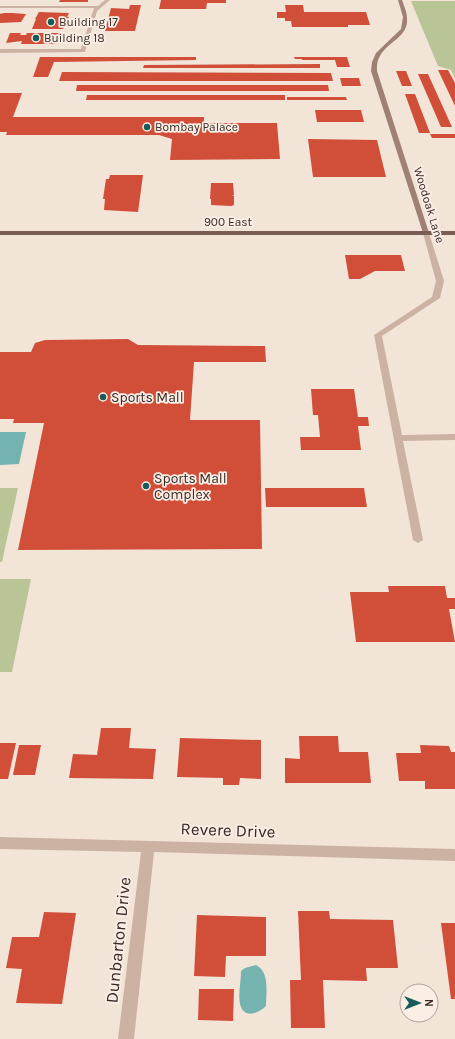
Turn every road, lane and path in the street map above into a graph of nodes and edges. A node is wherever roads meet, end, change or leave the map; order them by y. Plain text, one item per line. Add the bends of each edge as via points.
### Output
1 (108, 0) edge
2 (400, 0) edge
3 (0, 7) edge
4 (99, 7) junction
5 (0, 51) edge
6 (0, 233) edge
7 (426, 233) junction
8 (455, 233) edge
9 (455, 437) edge
10 (398, 438) junction
11 (418, 540) dead end
12 (0, 843) edge
13 (148, 846) junction
14 (455, 854) edge
15 (126, 1039) edge

1 - 4 street
2 - 7 street, Woodoak Lane via 404,27 378,52 374,61 374,71
3 - 4 street
4 - 5 street via 95,10 83,51
6 - 7 main road, 900 East
7 - 8 main road, 900 East
7 - 10 street, Woodoak Lane via 440,281 436,298 378,334
9 - 10 street
10 - 11 street, Woodoak Lane
12 - 13 street, Revere Drive
13 - 14 street, Revere Drive
13 - 15 street, Dunbarton Drive

